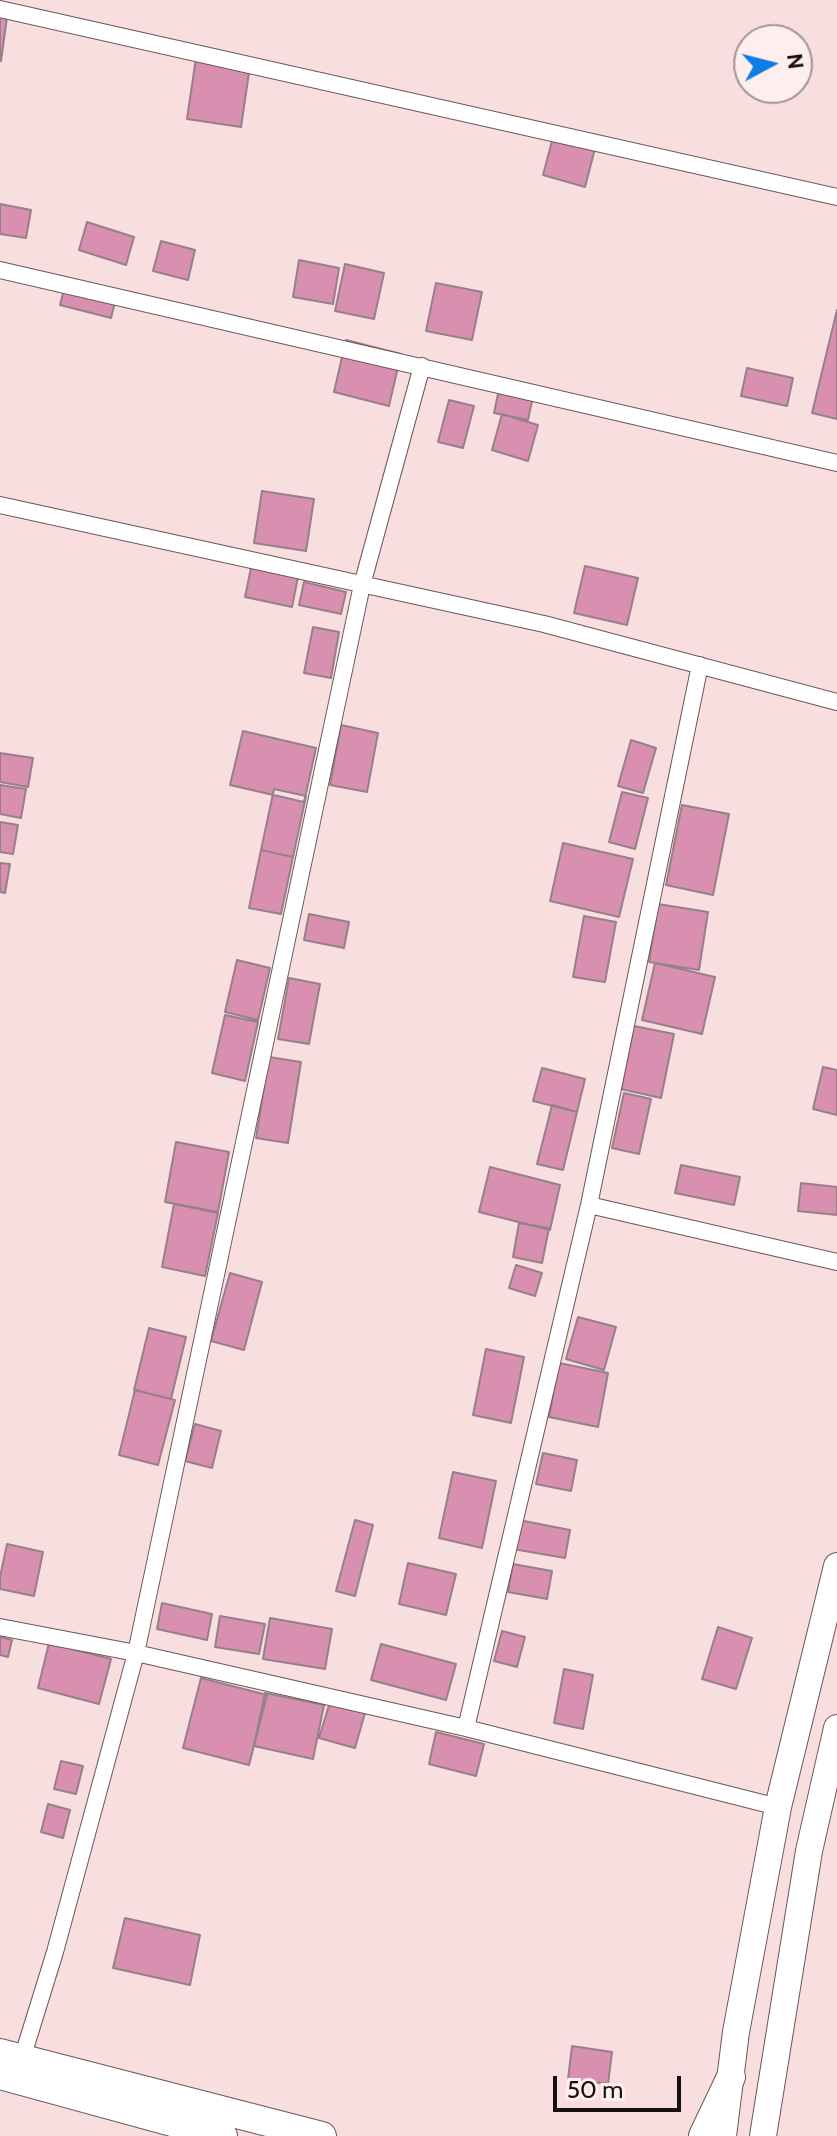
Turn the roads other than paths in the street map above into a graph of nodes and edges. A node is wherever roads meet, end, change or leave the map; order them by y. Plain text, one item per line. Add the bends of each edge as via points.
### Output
1 (0, 9) edge
2 (837, 197) edge
3 (0, 270) edge
4 (422, 366) junction
5 (837, 463) edge
6 (0, 505) edge
7 (362, 585) junction
8 (700, 665) junction
9 (837, 702) edge
10 (589, 1205) junction
11 (837, 1262) edge
12 (837, 1566) edge
13 (0, 1627) edge
14 (136, 1653) junction
15 (466, 1728) junction
16 (837, 1728) edge
17 (778, 1807) junction
18 (9, 2066) edge
19 (731, 2077) junction
20 (223, 2136) edge
21 (322, 2136) edge
22 (703, 2136) edge
23 (723, 2136) edge
24 (763, 2136) edge

1 - 2 street
3 - 4 street
4 - 5 street
4 - 7 street
6 - 7 street
7 - 8 street
7 - 14 street
8 - 9 street
8 - 10 street
10 - 11 street
10 - 15 street
12 - 17 main road
13 - 14 street
14 - 15 street
14 - 18 street via 55,1952
15 - 17 street
16 - 24 main road via 809,1851
17 - 19 main road
18 - 20 highway
18 - 21 highway
19 - 22 highway
19 - 23 main road

